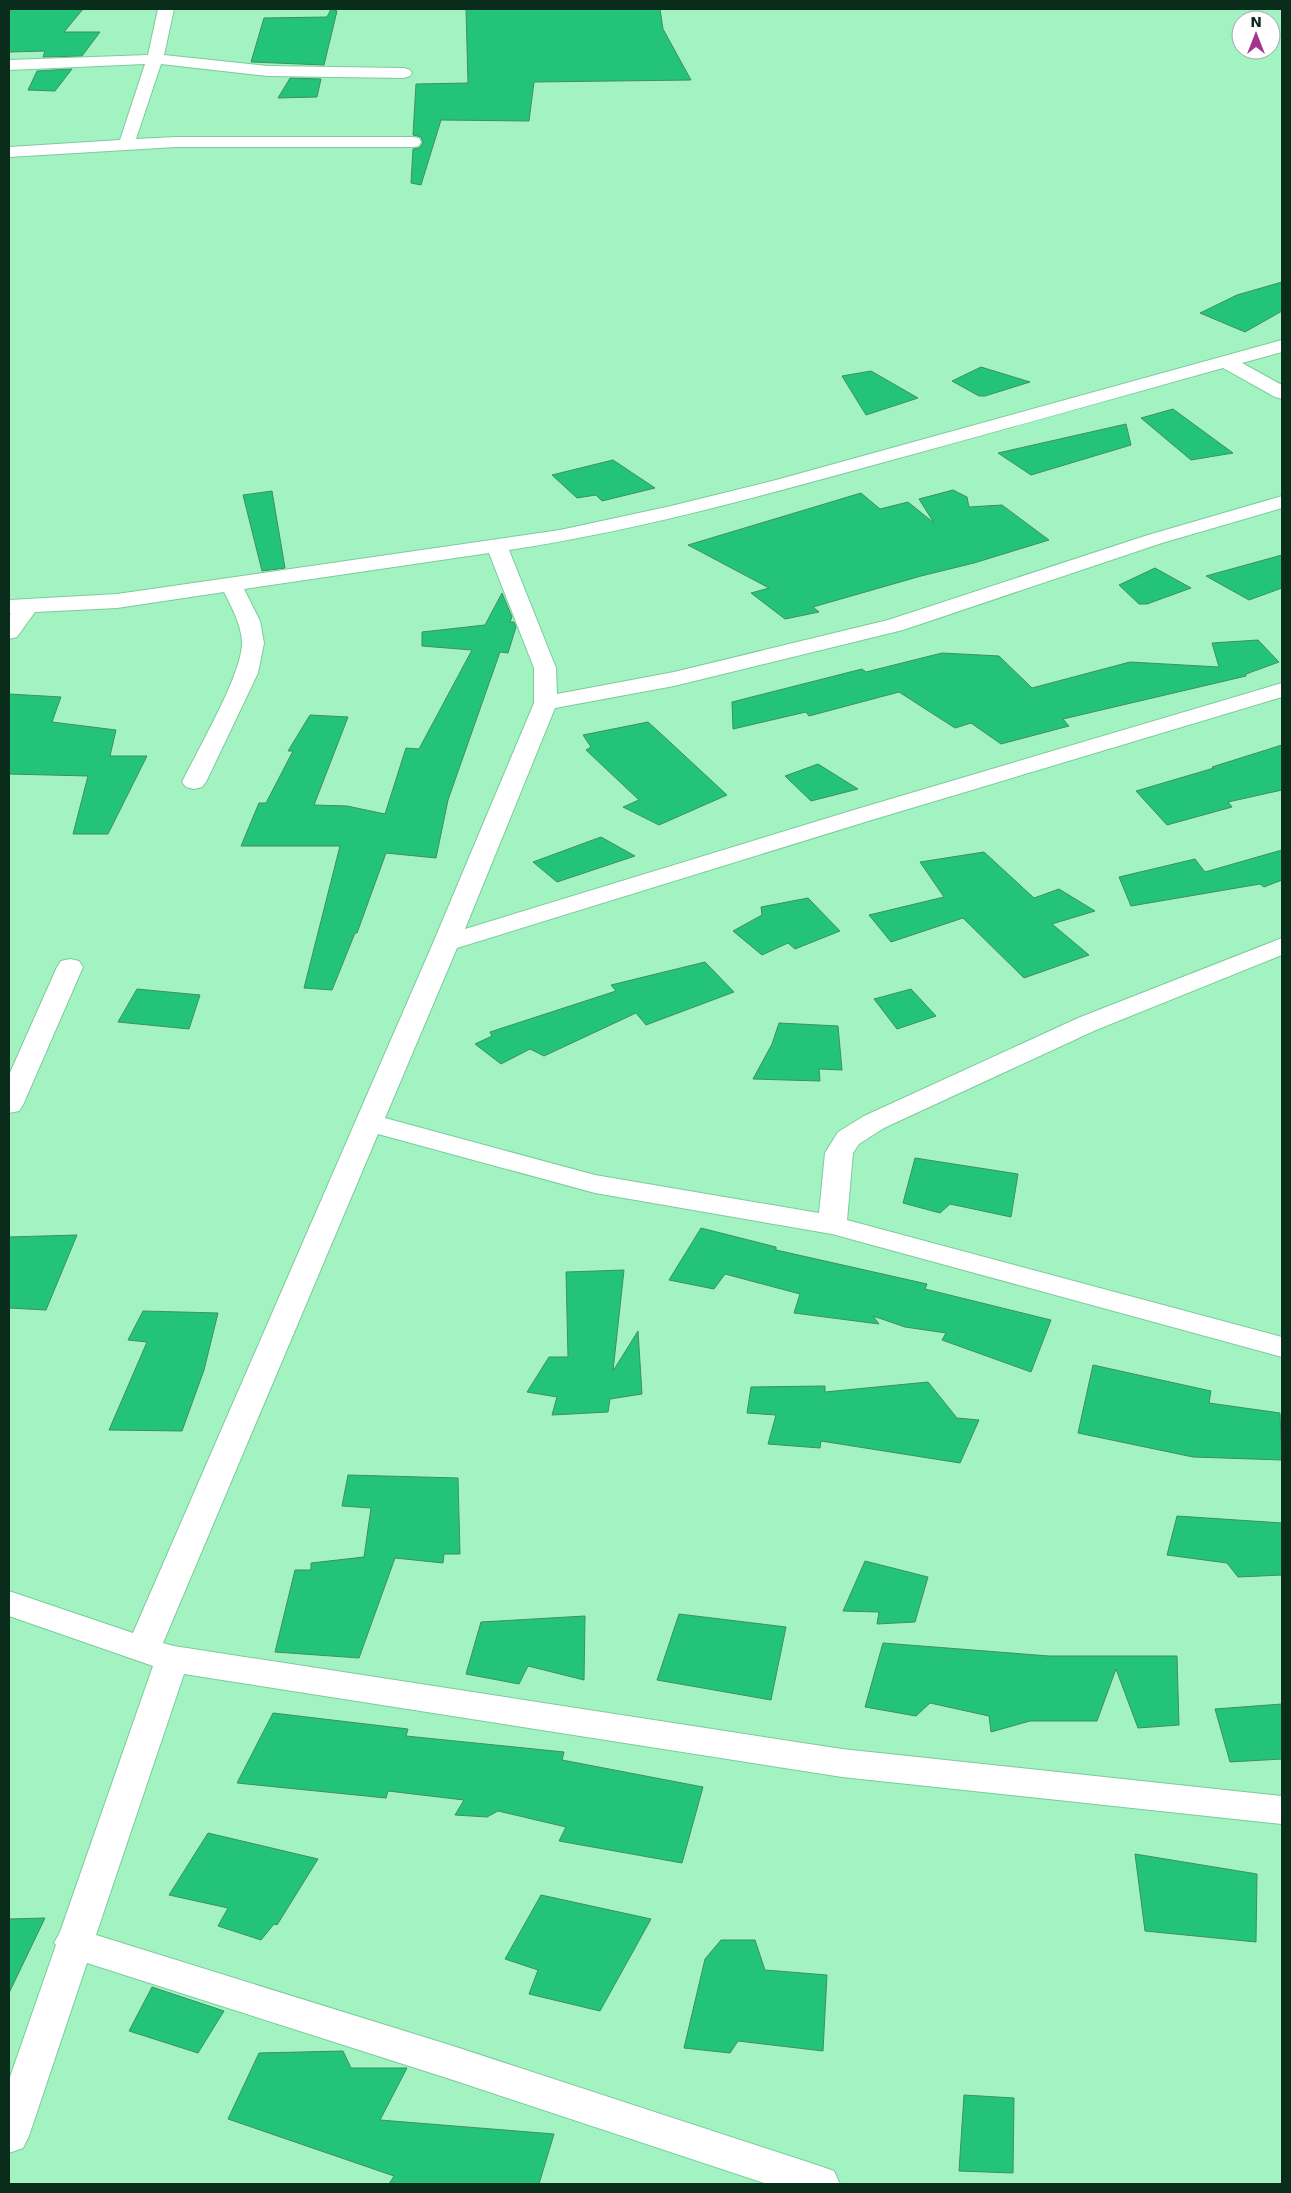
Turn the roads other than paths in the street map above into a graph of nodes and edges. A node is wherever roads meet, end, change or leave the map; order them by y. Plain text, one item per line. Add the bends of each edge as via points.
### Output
1 (166, 9) edge
2 (155, 60) junction
3 (9, 65) edge
4 (404, 73) dead end
5 (413, 142) dead end
6 (127, 143) junction
7 (9, 152) edge
8 (1282, 346) edge
9 (1226, 362) junction
10 (1282, 393) edge
11 (1282, 502) edge
12 (498, 546) junction
13 (232, 586) junction
14 (19, 606) edge
15 (9, 632) edge
16 (1282, 690) edge
17 (546, 703) junction
18 (194, 782) dead end
19 (446, 943) junction
20 (1282, 946) edge
21 (70, 967) dead end
22 (9, 1105) edge
23 (369, 1123) junction
24 (832, 1225) junction
25 (1282, 1347) edge
26 (9, 1603) edge
27 (158, 1654) junction
28 (1282, 1810) edge
29 (73, 1943) junction
30 (9, 2136) edge
31 (820, 2184) edge

1 - 2 street
2 - 3 street
2 - 4 street via 268,71
2 - 6 street
5 - 6 street
6 - 7 street
8 - 9 street
9 - 10 street
9 - 12 street via 783,484 672,512
11 - 17 street via 895,625 674,679
12 - 13 street
12 - 17 street via 545,668
13 - 14 street via 117,602
13 - 18 street via 249,620 253,643 247,674
14 - 15 street
16 - 19 street
17 - 19 street
19 - 23 street
20 - 24 street via 1087,1024 874,1122 848,1138 839,1153
21 - 22 street
23 - 24 street via 595,1184
23 - 27 street
24 - 25 street
26 - 27 street
27 - 28 street via 842,1763
27 - 29 street
29 - 30 street
29 - 31 street

